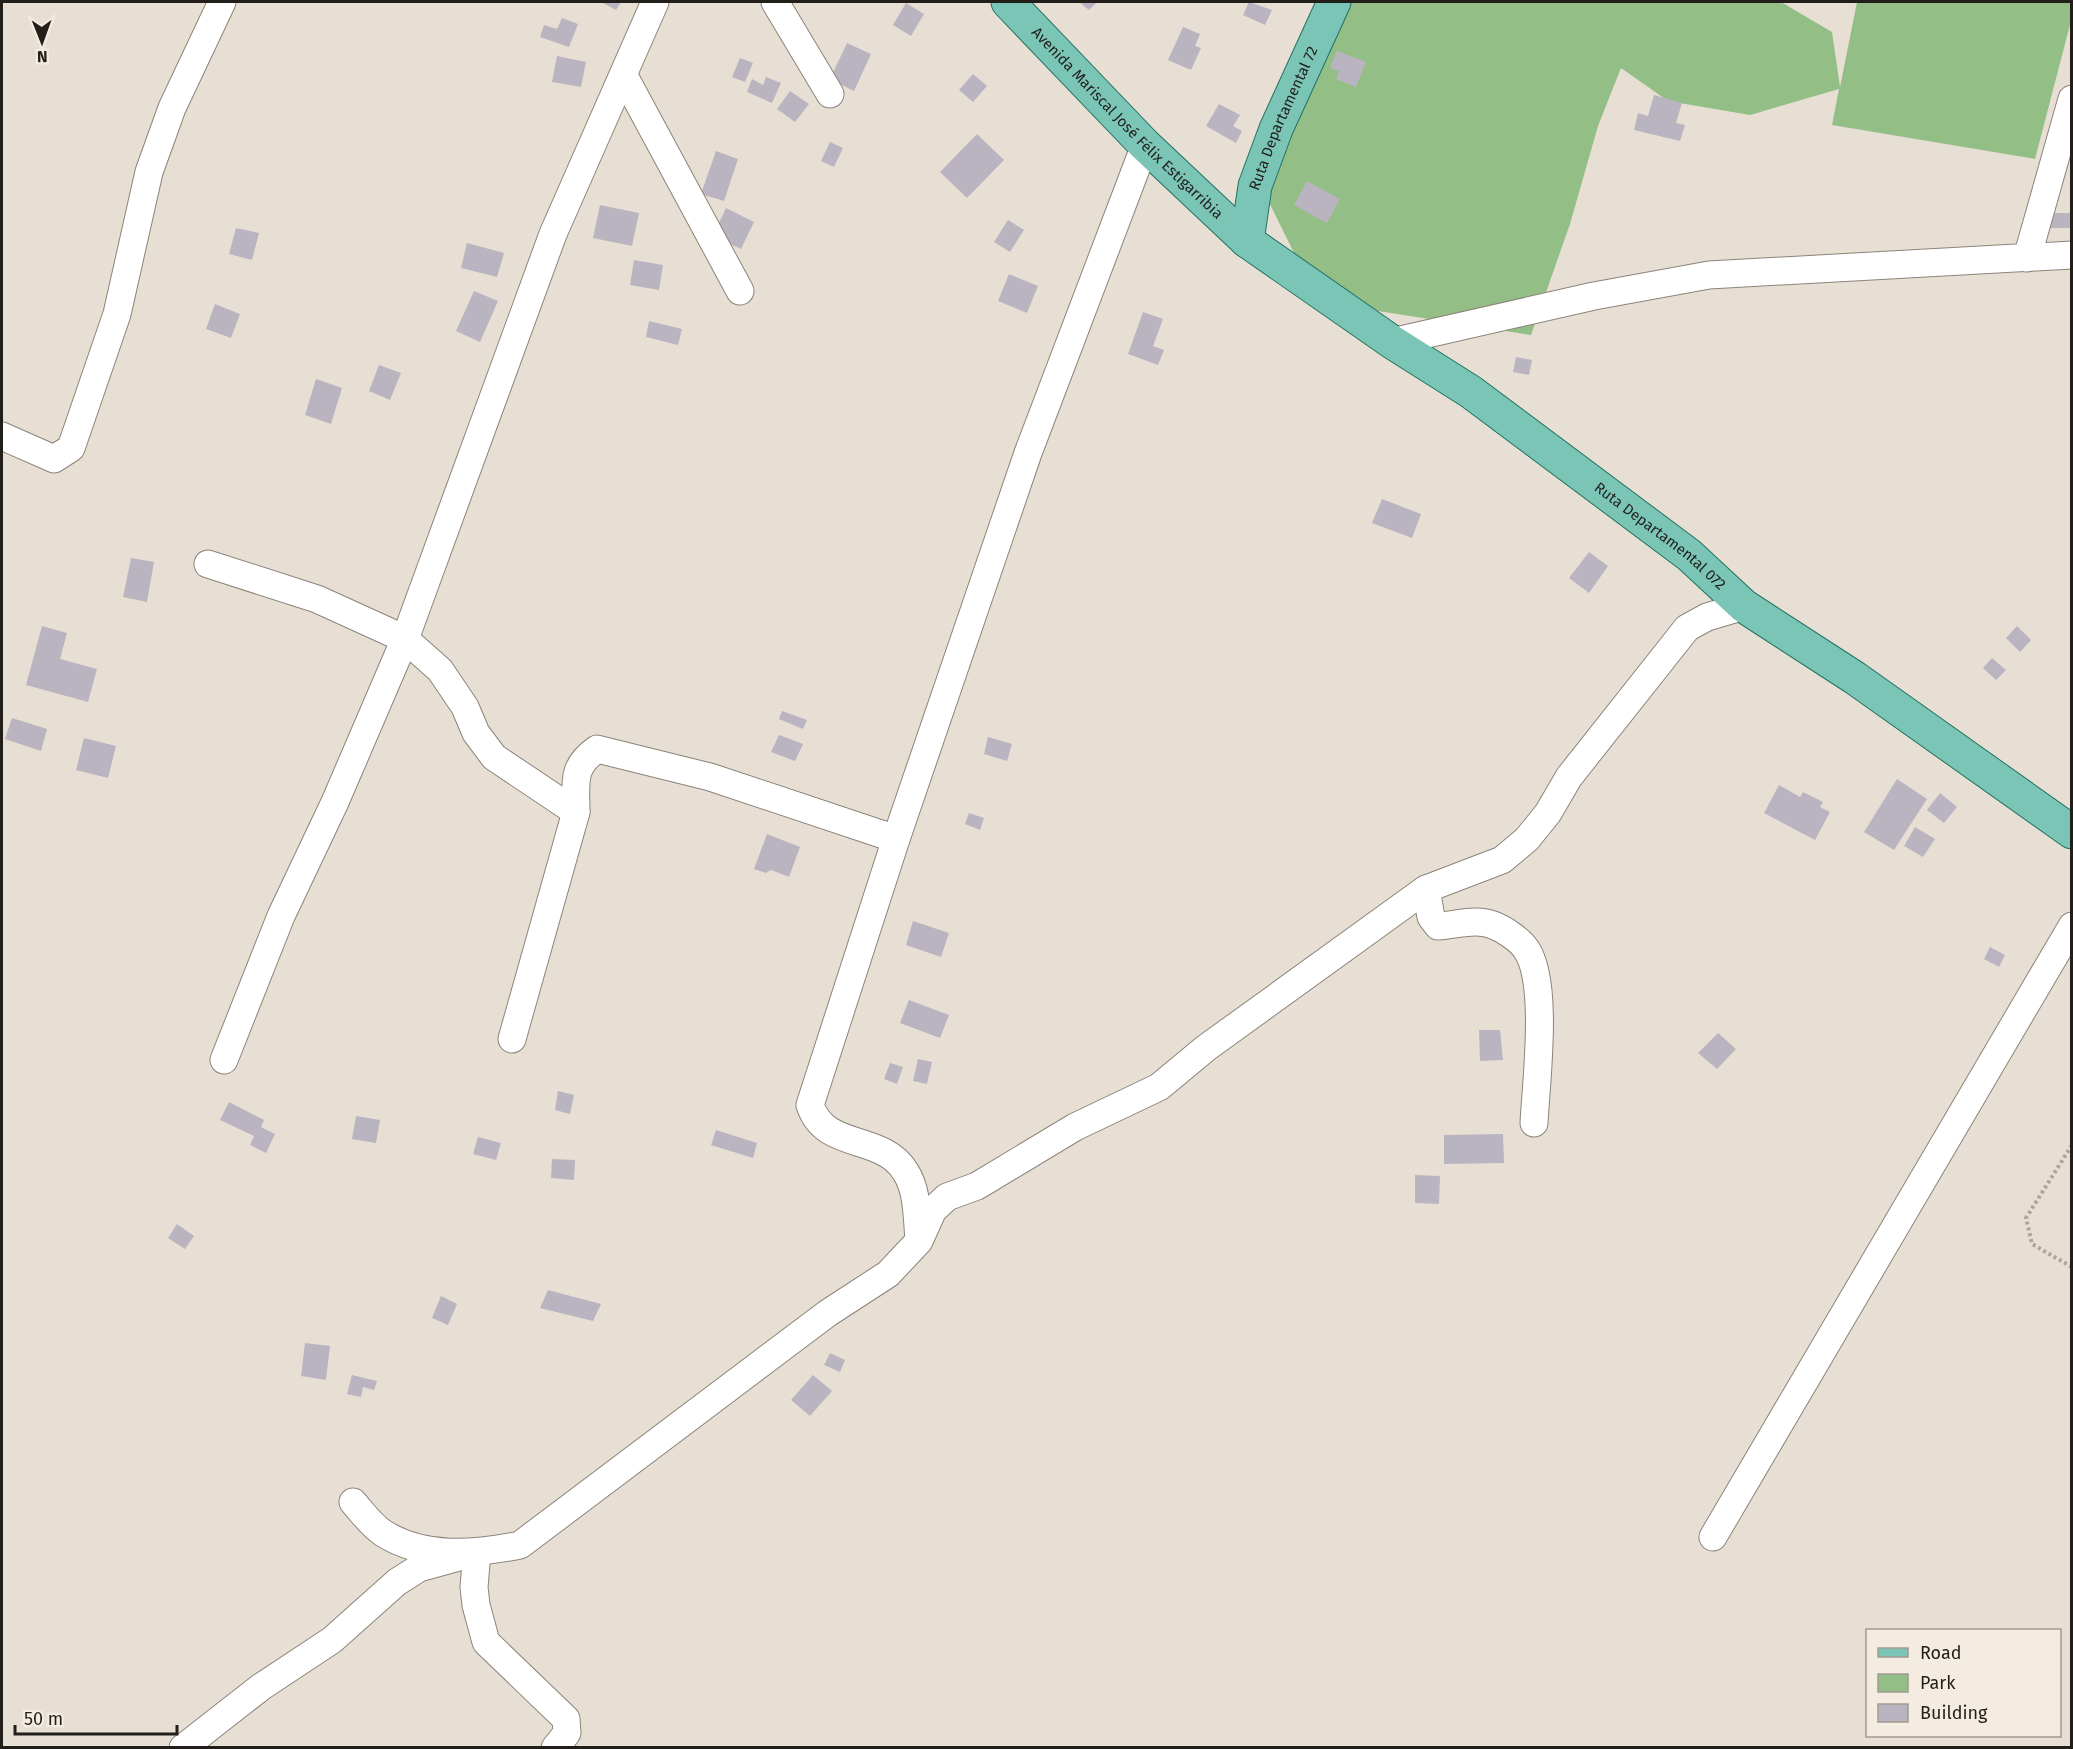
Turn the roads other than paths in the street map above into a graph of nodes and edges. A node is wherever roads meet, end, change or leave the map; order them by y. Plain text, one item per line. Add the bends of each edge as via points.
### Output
1 (222, 2) edge
2 (656, 2) edge
3 (775, 2) edge
4 (1008, 2) edge
5 (1334, 2) edge
6 (624, 76) junction
7 (830, 94) dead end
8 (2072, 99) edge
9 (1145, 145) junction
10 (1247, 241) junction
11 (2072, 255) edge
12 (2027, 258) junction
13 (740, 291) dead end
14 (1392, 342) junction
15 (2, 436) edge
16 (208, 564) dead end
17 (1744, 606) junction
18 (405, 639) junction
19 (576, 812) junction
20 (2072, 832) edge
21 (896, 839) junction
22 (1426, 889) junction
23 (2072, 926) edge
24 (512, 1039) dead end
25 (224, 1060) dead end
26 (1534, 1123) dead end
27 (919, 1242) junction
28 (353, 1502) dead end
29 (1713, 1537) dead end
30 (477, 1552) junction
31 (183, 1748) edge
32 (555, 1748) edge

1 - 15 street via 172,108 149,172 117,314 70,448 54,459
2 - 6 street
3 - 7 street
4 - 9 main road, Avenida Mariscal José Félix Estigarribia
5 - 10 main road, Ruta Departamental 72 via 1276,129 1255,186
6 - 13 street
6 - 18 street via 553,234
8 - 12 street
9 - 10 main road, Avenida Mariscal José Félix Estigarribia
9 - 21 street via 1028,453
10 - 14 main road, Ruta Departamental 072
11 - 12 street
12 - 14 street via 1709,275 1594,296
14 - 17 main road, Ruta Departamental 072 via 1471,392 1689,555
16 - 18 street via 317,599
17 - 20 main road, Ruta Departamental 072 via 1855,678
17 - 22 street via 1707,617 1687,628 1569,777 1527,839 1502,860
18 - 19 street via 440,670 494,757
18 - 25 street via 281,916
19 - 21 street via 575,777 583,759 597,749 710,777
19 - 24 street
21 - 27 street via 810,1105 815,1119 831,1133 883,1150 906,1172 915,1198
22 - 26 street via 1431,917 1438,926 1477,921 1492,924 1527,950 1539,989
22 - 27 street via 1206,1048 1159,1087 1076,1127 977,1186 947,1197 933,1210
23 - 29 street
27 - 30 street via 888,1274 828,1313 520,1545
28 - 30 street via 381,1531 407,1546
30 - 31 street via 419,1568 397,1582 338,1635
30 - 32 street via 475,1596 486,1642 566,1719 567,1733

